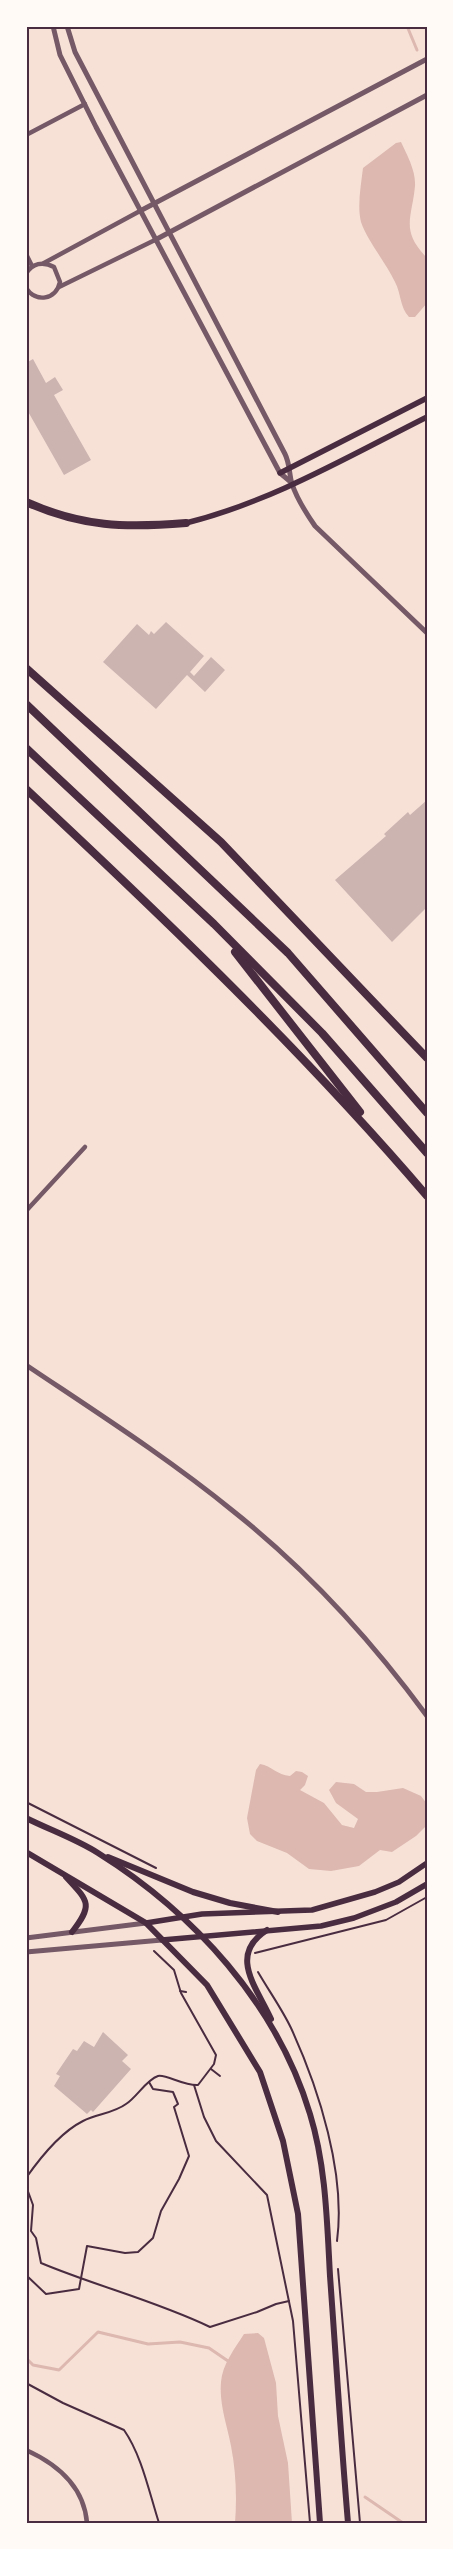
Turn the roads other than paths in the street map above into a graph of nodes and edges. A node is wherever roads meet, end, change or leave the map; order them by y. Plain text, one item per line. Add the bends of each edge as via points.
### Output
1 (53, 26) edge
2 (67, 26) edge
3 (427, 59) edge
4 (427, 95) edge
5 (85, 104) junction
6 (26, 135) edge
7 (154, 204) junction
8 (140, 211) junction
9 (168, 233) junction
10 (155, 240) junction
11 (26, 254) edge
12 (44, 263) junction
13 (32, 266) junction
14 (26, 274) edge
15 (59, 287) junction
16 (26, 288) edge
17 (427, 398) edge
18 (427, 417) edge
19 (290, 466) junction
20 (280, 473) junction
21 (292, 483) junction
22 (26, 502) edge
23 (186, 523) joint
24 (427, 633) edge
25 (26, 663) edge
26 (26, 668) edge
27 (42, 682) junction
28 (26, 704) edge
29 (26, 748) edge
30 (26, 790) edge
31 (214, 924) junction
32 (427, 1058) edge
33 (427, 1112) edge
34 (85, 1147) dead end
35 (427, 1153) edge
36 (405, 1170) junction
37 (427, 1196) edge
38 (26, 1211) edge
39 (26, 1365) edge
40 (427, 1716) edge
41 (26, 1818) edge
42 (26, 1852) edge
43 (97, 1852) junction
44 (427, 1863) edge
45 (62, 1872) junction
46 (427, 1884) edge
47 (278, 1912) junction
48 (183, 1917) junction
49 (146, 1923) junction
50 (268, 1930) junction
51 (72, 1932) junction
52 (200, 1937) junction
53 (26, 1938) edge
54 (162, 1940) junction
55 (26, 1952) edge
56 (279, 2036) junction
57 (26, 2450) edge
58 (87, 2523) edge
59 (320, 2523) edge
60 (348, 2523) edge

1 - 5 street via 60,55
2 - 7 street via 75,52
3 - 7 street
4 - 9 street
5 - 6 street
5 - 8 street
7 - 8 street
7 - 9 street
8 - 10 street
8 - 12 street
9 - 10 street
9 - 19 street
10 - 15 street
10 - 20 street
11 - 13 street
12 - 13 street
12 - 15 street via 57,272
13 - 14 street
15 - 16 street via 45,298 34,296
17 - 19 main road
18 - 21 main road
19 - 20 main road
19 - 21 street
20 - 21 street
21 - 23 main road via 232,510
21 - 24 street via 315,526
22 - 23 highway via 80,522 132,527
25 - 27 highway
26 - 27 highway
27 - 32 highway via 221,842
28 - 33 highway via 288,953
29 - 31 highway
30 - 36 highway via 213,966 337,1093
31 - 35 highway via 322,1033
31 - 36 highway
34 - 38 street
36 - 37 highway
39 - 40 street via 233,1510 342,1614 390,1666
41 - 43 main road
42 - 45 main road
43 - 47 main road via 193,1892
43 - 48 main road
44 - 47 main road via 399,1882 347,1902 312,1910
45 - 49 main road
45 - 51 main road via 86,1899 85,1916
46 - 50 main road via 396,1902 354,1918 322,1926
47 - 48 main road
48 - 49 main road
48 - 52 main road
49 - 51 street
49 - 54 main road
50 - 52 main road
50 - 56 main road via 247,1950 246,1962
51 - 53 street
52 - 54 main road
52 - 56 main road via 232,1970
54 - 55 street
54 - 59 main road via 207,1985 231,2022 260,2072 283,2141 298,2214
56 - 60 main road via 311,2115 322,2178
57 - 58 street via 47,2460 72,2484 81,2498

